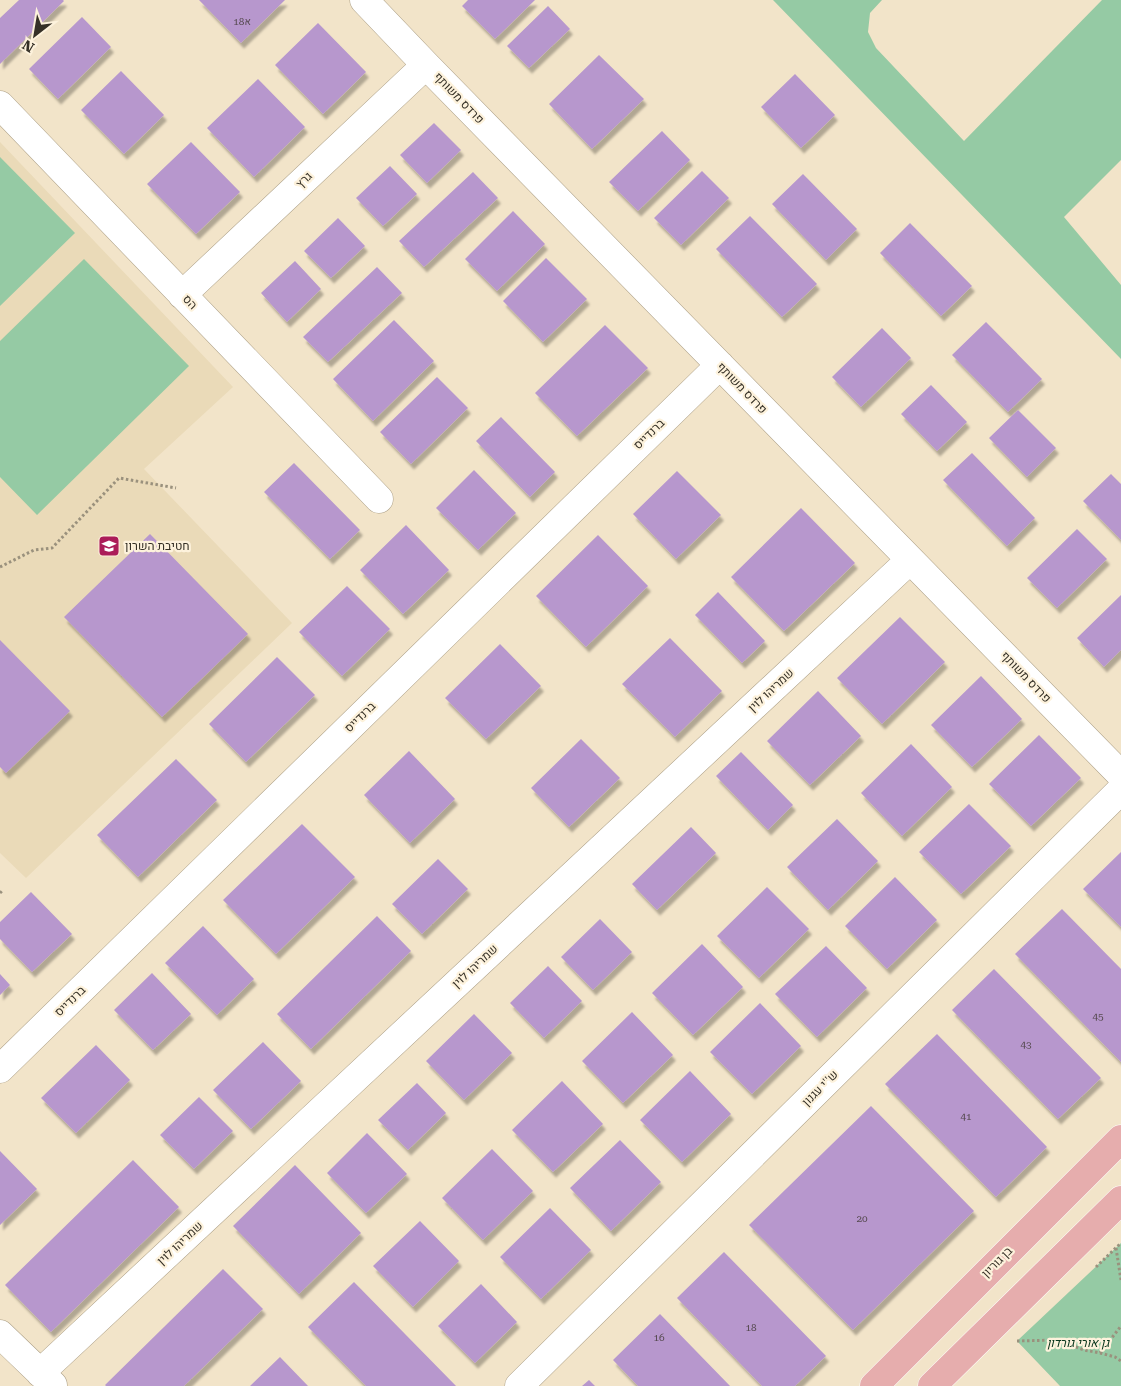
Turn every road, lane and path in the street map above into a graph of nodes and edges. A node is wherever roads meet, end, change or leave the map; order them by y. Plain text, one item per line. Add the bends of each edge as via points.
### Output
1 (364, 0) edge
2 (426, 65) junction
3 (0, 105) edge
4 (182, 295) junction
5 (720, 365) junction
6 (176, 488) dead end
7 (379, 500) dead end
8 (910, 560) junction
9 (0, 567) edge
10 (1121, 774) edge
11 (1121, 790) edge
12 (0, 1069) edge
13 (1121, 1139) edge
14 (1121, 1200) edge
15 (1116, 1248) dead end
16 (1121, 1280) edge
17 (1121, 1326) edge
18 (0, 1334) edge
19 (1017, 1341) dead end
20 (1100, 1353) junction
21 (1121, 1361) edge
22 (47, 1380) edge
23 (519, 1386) edge
24 (874, 1386) edge
25 (932, 1386) edge

1 - 2 street, פרדס משותף
2 - 4 street, גרץ
2 - 5 street, פרדס משותף
3 - 4 street, הס
4 - 7 street, הס
5 - 8 street, פרדס משותף
5 - 12 street, ברנדייס
6 - 9 path via 119,478 52,548 34,550
8 - 10 street, פרדס משותף
8 - 22 street, שמריהו לוין
11 - 23 street, ש''י עגנון
13 - 24 main road, בן גוריון
14 - 25 main road
15 - 16 path
17 - 20 path
18 - 22 street
19 - 20 path via 1057,1340
20 - 21 path

